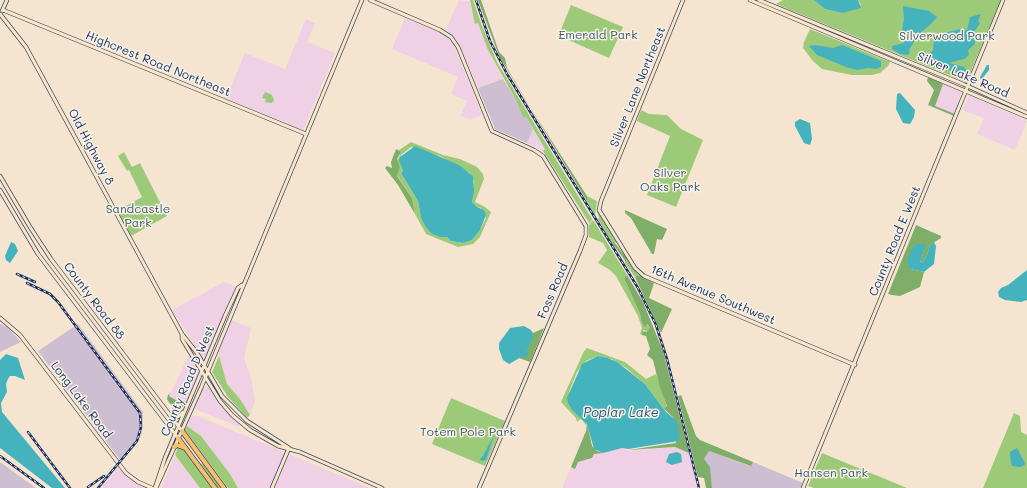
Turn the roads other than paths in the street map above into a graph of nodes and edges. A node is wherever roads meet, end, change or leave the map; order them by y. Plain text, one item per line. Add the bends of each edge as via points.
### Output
1 (7, 0) edge
2 (362, 0) edge
3 (370, 0) edge
4 (683, 0) edge
5 (750, 0) edge
6 (759, 0) edge
7 (1003, 0) edge
8 (3, 10) junction
9 (0, 15) edge
10 (968, 86) junction
11 (966, 90) junction
12 (1027, 113) edge
13 (1027, 117) edge
14 (306, 134) junction
15 (0, 176) edge
16 (609, 181) joint
17 (0, 190) edge
18 (242, 285) junction
19 (0, 318) edge
20 (182, 334) junction
21 (197, 353) junction
22 (209, 357) junction
23 (855, 365) junction
24 (205, 368) junction
25 (203, 372) junction
26 (207, 372) junction
27 (205, 376) junction
28 (211, 386) junction
29 (201, 388) junction
30 (186, 409) junction
31 (168, 414) junction
32 (178, 426) junction
33 (182, 431) junction
34 (176, 436) junction
35 (174, 447) junction
36 (186, 448) junction
37 (289, 448) junction
38 (152, 488) edge
39 (156, 488) edge
40 (215, 488) edge
41 (224, 488) edge
42 (272, 488) edge
43 (382, 488) edge
44 (478, 488) edge
45 (803, 488) edge

1 - 8 street
2 - 14 street, County Road D West
3 - 44 street, Foss Road via 440,30 454,40 494,132 543,156 584,222 587,232
4 - 16 street, Silver Lane Northeast
5 - 11 street
6 - 10 street, Silver Lake Road
7 - 10 street, County Road E West
8 - 9 street
8 - 14 street, Highcrest Road Northeast
9 - 20 street, Old Highway 8 via 30,53
10 - 11 street, County Road E West
10 - 12 street, Silver Lake Road
11 - 13 street
11 - 23 street, County Road E West
14 - 18 street, County Road D West
15 - 31 street, County Road 88 via 51,260
16 - 23 street, 16th Avenue Southwest via 599,210 641,274
17 - 34 street, County Road 88 via 38,254
18 - 22 street, County Road D West via 237,290
18 - 26 street, County Road D West
19 - 38 street, Long Lake Road via 20,335 126,473
20 - 21 street, Old Highway 8
20 - 25 street, Old Highway 8 via 182,339
21 - 22 street via 202,359
21 - 24 street, Old Highway 8
22 - 24 street, County Road D West
23 - 45 street, County Road E West
24 - 25 street, County Road D West
24 - 26 street, Old Highway 8
25 - 27 street, Old Highway 8
25 - 30 street, County Road D West
26 - 27 street, County Road D West
26 - 37 street, Old Highway 8 via 222,396 237,413
27 - 28 street, Old Highway 8
27 - 29 street, County Road D West
28 - 29 street via 204,384
28 - 37 street, Old Highway 8 via 226,409 243,424 273,443
29 - 33 street, County Road D West
30 - 31 street via 178,417
30 - 32 street, County Road D West
31 - 32 street, County Road 88
32 - 33 street, County Road 88
32 - 34 street, County Road D West
33 - 34 street, County Road D West
33 - 41 highway
34 - 35 street, County Road D West
34 - 36 highway
34 - 39 street, County Road D West via 158,476
35 - 36 highway
35 - 39 street, County Road D West
36 - 40 highway
37 - 42 street
37 - 43 street

